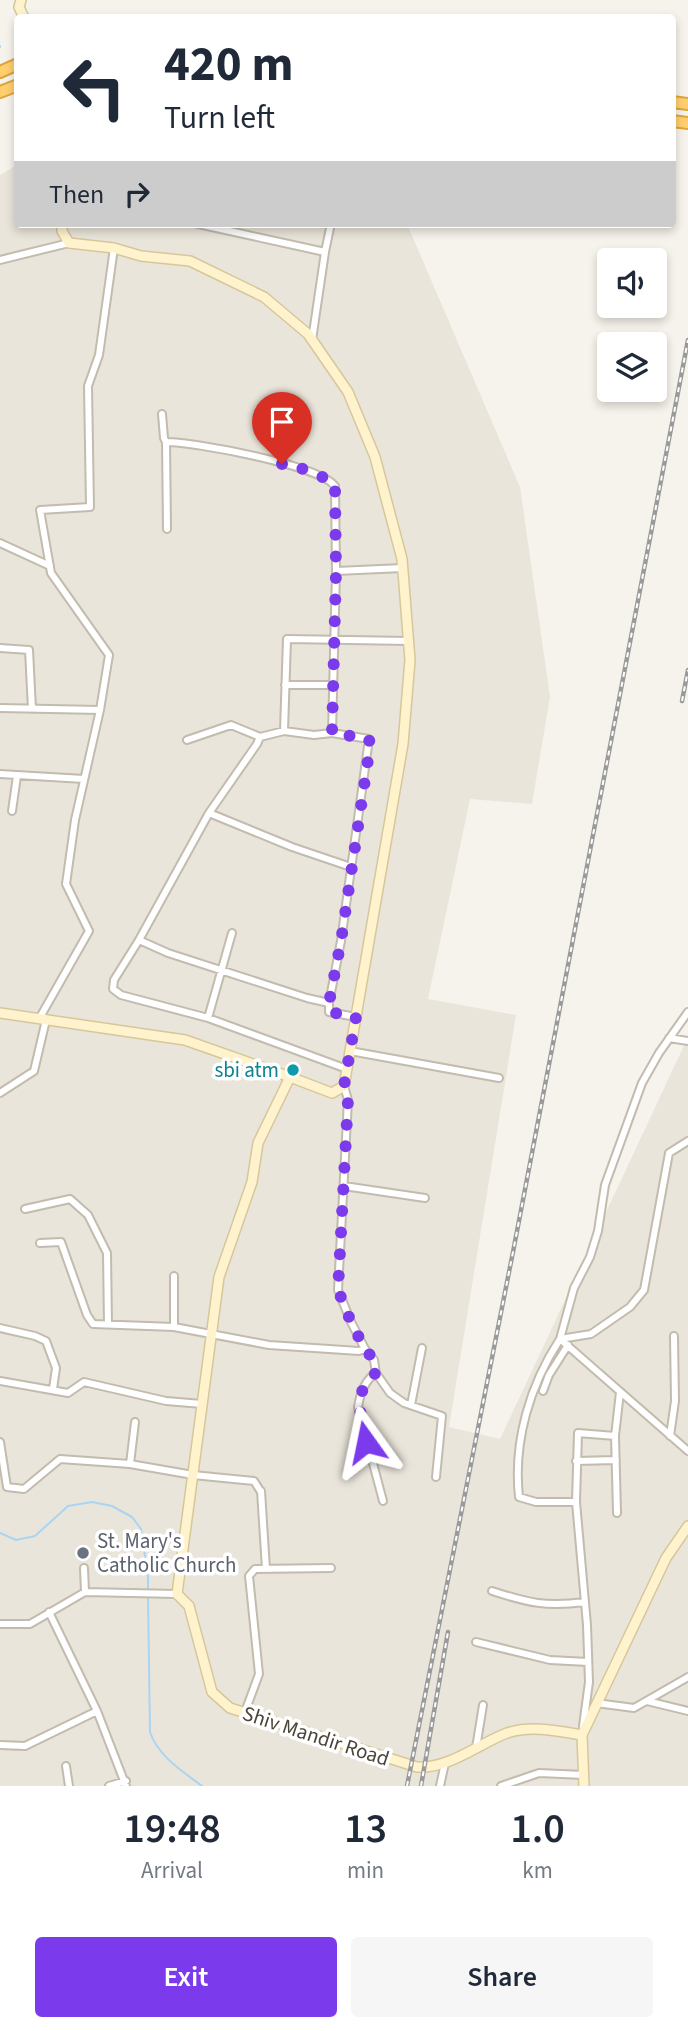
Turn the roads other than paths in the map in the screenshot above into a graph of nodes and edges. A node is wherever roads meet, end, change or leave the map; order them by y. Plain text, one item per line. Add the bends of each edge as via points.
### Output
1 (62, 228) edge
2 (216, 228) edge
3 (330, 228) dead end
4 (69, 243) junction
5 (114, 248) junction
6 (325, 252) junction
7 (0, 260) edge
8 (312, 340) junction
9 (162, 414) dead end
10 (166, 442) junction
11 (167, 529) dead end
12 (0, 543) edge
13 (50, 566) junction
14 (403, 568) junction
15 (336, 571) junction
16 (334, 638) junction
17 (409, 641) junction
18 (0, 648) edge
19 (333, 684) junction
20 (285, 685) junction
21 (0, 708) edge
22 (32, 709) junction
23 (100, 710) junction
24 (284, 731) junction
25 (332, 733) junction
26 (260, 737) junction
27 (187, 740) dead end
28 (0, 774) edge
29 (17, 776) junction
30 (85, 779) junction
31 (12, 811) dead end
32 (209, 813) junction
33 (351, 867) junction
34 (232, 933) dead end
35 (139, 940) junction
36 (221, 969) junction
37 (329, 1003) junction
38 (688, 1012) edge
39 (0, 1013) edge
40 (208, 1017) junction
41 (356, 1017) junction
42 (42, 1019) junction
43 (669, 1038) junction
44 (688, 1041) edge
45 (350, 1051) junction
46 (347, 1069) junction
47 (290, 1077) junction
48 (499, 1078) dead end
49 (0, 1084) edge
50 (344, 1086) junction
51 (3, 1091) edge
52 (688, 1141) edge
53 (344, 1186) junction
54 (425, 1198) dead end
55 (25, 1209) dead end
56 (40, 1243) dead end
57 (174, 1276) dead end
58 (108, 1324) junction
59 (174, 1327) junction
60 (0, 1328) edge
61 (212, 1333) junction
62 (674, 1336) dead end
63 (560, 1339) junction
64 (568, 1345) junction
65 (422, 1348) dead end
66 (365, 1349) junction
67 (376, 1373) junction
68 (0, 1381) edge
69 (53, 1389) junction
70 (543, 1391) dead end
71 (620, 1392) junction
72 (202, 1404) junction
73 (411, 1405) junction
74 (135, 1422) dead end
75 (615, 1436) junction
76 (670, 1436) junction
77 (0, 1442) edge
78 (688, 1451) edge
79 (616, 1460) junction
80 (576, 1461) junction
81 (130, 1464) junction
82 (193, 1475) junction
83 (436, 1477) dead end
84 (383, 1501) dead end
85 (576, 1502) junction
86 (617, 1513) dead end
87 (688, 1526) edge
88 (84, 1568) dead end
89 (331, 1568) dead end
90 (266, 1569) junction
91 (492, 1591) dead end
92 (85, 1592) junction
93 (177, 1594) junction
94 (585, 1602) junction
95 (49, 1612) junction
96 (0, 1624) edge
97 (476, 1642) dead end
98 (588, 1662) junction
99 (688, 1677) edge
100 (647, 1701) junction
101 (596, 1703) junction
102 (483, 1705) dead end
103 (97, 1710) junction
104 (688, 1711) edge
105 (245, 1712) junction
106 (582, 1735) junction
107 (0, 1745) edge
108 (476, 1748) junction
109 (445, 1762) junction
110 (66, 1766) dead end
111 (584, 1775) junction
112 (126, 1784) edge
113 (69, 1786) edge
114 (109, 1786) edge
115 (440, 1786) edge
116 (501, 1786) edge
117 (584, 1786) edge

1 - 4 street
2 - 6 street
3 - 6 street
4 - 5 street
4 - 7 street
5 - 8 street via 141,257 190,261 264,297
5 - 13 street via 99,355 88,386 90,507 40,510
6 - 8 street
8 - 14 street via 348,392 375,457
9 - 10 street
10 - 11 street
10 - 15 street via 288,463 330,480 335,486
12 - 13 street
13 - 23 street via 109,655
14 - 15 street
14 - 17 street
15 - 16 street
16 - 17 street
16 - 19 street
16 - 20 street via 287,639
17 - 41 street via 403,744
18 - 22 street via 29,650
19 - 20 street
19 - 25 street
20 - 24 street
21 - 22 street
22 - 23 street
23 - 30 street
24 - 25 street
24 - 26 street
25 - 33 street via 369,739
26 - 27 street via 231,725
26 - 32 street
28 - 29 street
29 - 30 street
29 - 31 street
30 - 42 street via 66,884 89,931
32 - 33 street
32 - 35 street
33 - 37 street
34 - 36 street
35 - 36 street
35 - 40 street via 113,989
36 - 37 street
36 - 40 street
37 - 41 street via 330,1012
38 - 43 street
39 - 42 street
40 - 46 street
41 - 45 street
42 - 47 street via 185,1040
42 - 51 street via 33,1071
43 - 44 street
43 - 63 street via 642,1083 605,1185 598,1231 574,1288
45 - 46 street
45 - 48 street
46 - 50 street
47 - 50 street via 332,1093
47 - 61 street via 258,1143 252,1182 219,1277
49 - 51 street
50 - 53 street via 348,1100
52 - 63 street via 669,1153 644,1290 591,1334
53 - 54 street
53 - 66 street via 338,1290
55 - 58 street via 69,1199 88,1215 107,1253
56 - 58 street via 61,1242 87,1315 93,1324
57 - 59 street
58 - 59 street
59 - 61 street
60 - 69 street via 46,1341 56,1368
61 - 66 street via 269,1345
61 - 72 street
62 - 76 street via 675,1401
63 - 64 street
63 - 85 street via 530,1399 517,1478 519,1497
64 - 70 street
64 - 71 street
65 - 73 street
66 - 67 street via 374,1360
67 - 73 street via 390,1393
67 - 84 street via 360,1394 358,1407
68 - 69 street
69 - 72 street via 68,1393 84,1382 166,1401
71 - 75 street
71 - 76 street
72 - 82 street
73 - 83 street via 442,1416
74 - 81 street
75 - 79 street
75 - 80 street via 578,1433
76 - 78 street
77 - 81 street via 7,1487 24,1489 60,1459
79 - 80 street
79 - 86 street
80 - 85 street
81 - 82 street
82 - 90 street via 254,1481 261,1488
82 - 93 street
85 - 94 street
87 - 101 street via 666,1558
88 - 92 street
89 - 90 street
90 - 105 street via 255,1569 250,1577 259,1674
91 - 94 street via 528,1603 558,1606
92 - 93 street
92 - 95 street
93 - 105 street, Shiv Mandir Road via 189,1606 212,1692 230,1708
94 - 98 street
95 - 96 street via 30,1624
95 - 103 street
97 - 98 street via 550,1660
98 - 106 street
99 - 100 street
100 - 101 street via 634,1708
100 - 104 street
101 - 106 street
102 - 108 street
103 - 107 street via 25,1745
103 - 112 street
105 - 109 street, Shiv Mandir Road via 407,1765 430,1768
106 - 108 street via 545,1728 509,1732
106 - 111 street
108 - 109 street
109 - 115 street
110 - 113 street
111 - 116 street via 539,1773
111 - 117 street
112 - 114 street

